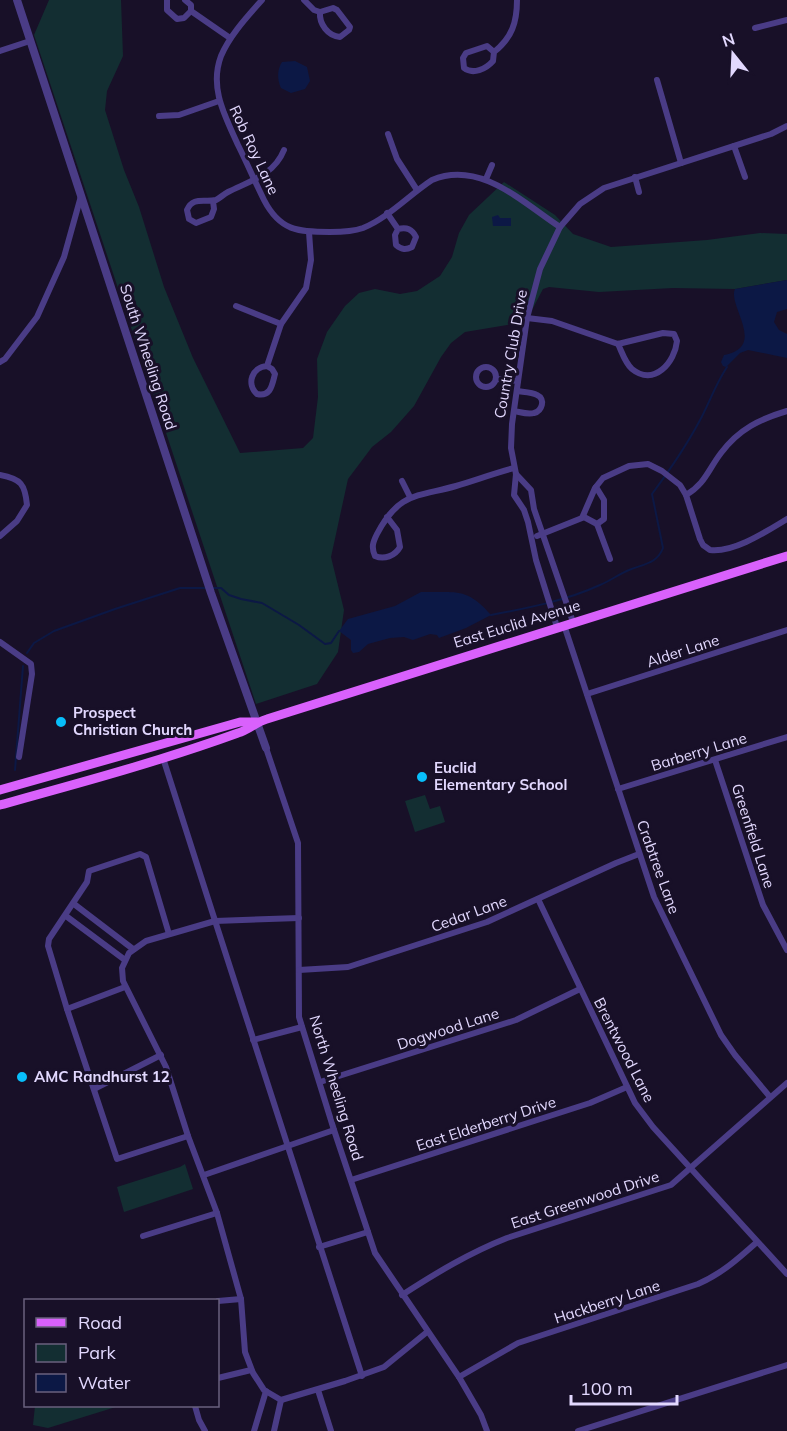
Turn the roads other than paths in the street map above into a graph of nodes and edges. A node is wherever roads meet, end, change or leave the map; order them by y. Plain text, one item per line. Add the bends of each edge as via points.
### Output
1 (17, 0) edge
2 (167, 0) edge
3 (185, 0) edge
4 (262, 0) edge
5 (304, 0) edge
6 (517, 0) edge
7 (191, 11) junction
8 (320, 12) junction
9 (787, 20) edge
10 (755, 28) dead end
11 (230, 38) junction
12 (30, 41) junction
13 (0, 51) edge
14 (494, 52) junction
15 (657, 80) dead end
16 (219, 101) junction
17 (159, 116) dead end
18 (787, 126) edge
19 (388, 134) dead end
20 (734, 146) junction
21 (284, 150) dead end
22 (681, 163) junction
23 (492, 165) dead end
24 (635, 177) junction
25 (745, 177) dead end
26 (486, 179) junction
27 (255, 180) junction
28 (417, 190) junction
29 (639, 192) dead end
30 (81, 194) junction
31 (213, 201) junction
32 (387, 213) junction
33 (560, 226) junction
34 (399, 229) dead end
35 (309, 232) junction
36 (236, 306) dead end
37 (527, 318) junction
38 (281, 324) junction
39 (618, 344) junction
40 (0, 362) edge
41 (267, 366) junction
42 (497, 379) dead end
43 (518, 381) junction
44 (517, 391) junction
45 (514, 411) junction
46 (787, 411) edge
47 (515, 471) junction
48 (0, 475) edge
49 (402, 481) dead end
50 (596, 487) junction
51 (686, 495) junction
52 (410, 497) junction
53 (387, 517) junction
54 (584, 517) junction
55 (787, 519) edge
56 (597, 524) junction
57 (540, 535) junction
58 (0, 536) edge
59 (787, 556) edge
60 (610, 559) dead end
61 (565, 625) junction
62 (787, 630) edge
63 (0, 642) edge
64 (587, 694) junction
65 (257, 722) junction
66 (787, 737) edge
67 (266, 748) joint
68 (19, 757) dead end
69 (162, 758) junction
70 (715, 760) junction
71 (618, 789) junction
72 (0, 790) edge
73 (0, 805) edge
74 (639, 854) junction
75 (538, 899) junction
76 (74, 904) junction
77 (66, 916) junction
78 (299, 918) junction
79 (215, 921) junction
80 (169, 934) junction
81 (133, 949) junction
82 (787, 950) edge
83 (125, 960) junction
84 (299, 970) junction
85 (125, 987) junction
86 (580, 989) junction
87 (67, 1010) junction
88 (302, 1027) junction
89 (253, 1040) junction
90 (161, 1055) junction
91 (320, 1082) junction
92 (787, 1083) edge
93 (627, 1087) junction
94 (94, 1089) junction
95 (770, 1097) junction
96 (334, 1130) junction
97 (188, 1136) junction
98 (286, 1146) junction
99 (691, 1169) junction
100 (204, 1175) junction
101 (351, 1180) junction
102 (217, 1213) junction
103 (368, 1232) junction
104 (143, 1236) dead end
105 (757, 1242) junction
106 (319, 1247) junction
107 (787, 1274) edge
108 (402, 1295) junction
109 (241, 1299) junction
110 (219, 1301) edge
111 (427, 1332) junction
112 (787, 1365) edge
113 (251, 1370) junction
114 (362, 1376) junction
115 (459, 1377) junction
116 (219, 1378) edge
117 (318, 1390) junction
118 (266, 1391) junction
119 (281, 1400) junction
120 (195, 1407) edge
121 (205, 1431) edge
122 (254, 1431) edge
123 (274, 1431) edge
124 (331, 1431) edge
125 (487, 1431) edge
126 (578, 1431) edge

1 - 12 street, South Wheeling Road
2 - 7 street via 167,10 177,19
3 - 7 street
4 - 11 street, Rob Roy Lane
5 - 8 street
6 - 14 street via 512,33
7 - 11 street
8 - 8 street via 337,10 349,30 340,37 331,34 321,22
9 - 10 street
11 - 16 street, Rob Roy Lane via 217,70
12 - 13 street
12 - 30 street, South Wheeling Road
14 - 14 street via 487,46 466,53 464,68 484,68 493,61
15 - 22 street
16 - 17 street via 179,115
16 - 27 street, Rob Roy Lane
18 - 20 street, Country Club Drive
19 - 28 street via 397,159
20 - 22 street, Country Club Drive
20 - 25 street
21 - 27 street via 276,166
22 - 24 street, Country Club Drive
23 - 26 street
24 - 29 street
24 - 33 street, Country Club Drive via 591,196
26 - 28 street, Rob Roy Lane via 451,174
26 - 33 street, Rob Roy Lane
27 - 31 street
27 - 35 street, Rob Roy Lane via 269,211 277,219 293,229
28 - 32 street, Rob Roy Lane
30 - 40 street via 64,257 38,317
30 - 65 street, South Wheeling Road
31 - 31 street via 201,199 192,203 187,210 189,219 196,223 211,217
32 - 34 street
32 - 35 street, Rob Roy Lane via 354,231
33 - 37 street, Country Club Drive via 540,269
35 - 38 street via 311,260 306,288
36 - 38 street
37 - 39 street via 552,321
37 - 43 street, Country Club Drive
38 - 41 street
39 - 39 street via 663,333 674,334 677,340 666,366 653,375 633,370
41 - 41 street via 255,370 251,383 257,394 270,390 275,374
42 - 43 street
43 - 44 street, Country Club Drive
44 - 45 street, Country Club Drive
44 - 45 street via 537,394 542,406 532,414
45 - 47 street, Country Club Drive via 510,436
46 - 51 street via 746,427 721,453 702,483
47 - 52 street
47 - 57 street, Country Club Drive via 531,489
47 - 61 street, Country Club Drive via 514,495 526,516 551,607
48 - 58 street via 14,478 25,488 27,505
49 - 52 street
50 - 51 street via 603,478 629,466 648,464 671,477
50 - 54 street
50 - 56 street via 604,500 605,512 604,519
51 - 55 street via 700,539 710,550 748,541
52 - 53 street
53 - 53 street via 372,544 375,556 380,558 394,555 400,547 396,530
54 - 56 street
54 - 57 street
56 - 60 street
57 - 61 street, Country Club Drive via 566,601
59 - 61 main road, East Euclid Avenue
61 - 64 street, Crabtree Lane
61 - 65 main road, East Euclid Avenue
62 - 64 street, Alder Lane
63 - 68 street via 31,664
64 - 71 street, Crabtree Lane
65 - 67 street, North Wheeling Road
65 - 69 main road, East Euclid Avenue via 241,733
65 - 72 main road, East Euclid Avenue via 240,722
66 - 70 street, Barberry Lane
67 - 78 street, North Wheeling Road via 298,843
69 - 73 main road, East Euclid Avenue
69 - 79 street
70 - 71 street, Barberry Lane
70 - 82 street, Greenfield Lane via 760,897
71 - 74 street, Crabtree Lane
74 - 75 street, Cedar Lane
74 - 95 street, Crabtree Lane via 654,897 715,1025
75 - 84 street, Cedar Lane via 487,922 362,963
75 - 86 street, Brentwood Lane
76 - 77 street
76 - 80 street via 89,871 140,854 146,857
76 - 81 street
77 - 83 street
77 - 87 street via 48,946
78 - 79 street
78 - 84 street, North Wheeling Road
79 - 80 street
79 - 89 street
80 - 81 street
81 - 83 street
83 - 85 street
84 - 88 street, North Wheeling Road
85 - 87 street
85 - 90 street
86 - 91 street, Dogwood Lane via 516,1020
86 - 93 street, Brentwood Lane
87 - 94 street
88 - 89 street
88 - 91 street, North Wheeling Road
89 - 98 street
90 - 94 street
90 - 97 street
91 - 96 street, North Wheeling Road
92 - 95 street, East Greenwood Drive
93 - 99 street, Brentwood Lane via 643,1115
93 - 101 street, East Elderberry Drive via 583,1106
94 - 97 street via 117,1159
95 - 99 street, East Greenwood Drive
96 - 98 street
96 - 101 street, North Wheeling Road
97 - 100 street
98 - 100 street
98 - 106 street
99 - 105 street, Brentwood Lane
99 - 108 street, East Greenwood Drive via 664,1188 484,1247
100 - 102 street
101 - 103 street, North Wheeling Road
102 - 104 street
102 - 109 street
103 - 106 street
103 - 108 street, North Wheeling Road via 381,1264
105 - 107 street, Brentwood Lane
105 - 115 street, Hackberry Lane via 716,1276 519,1343
106 - 114 street
108 - 111 street, North Wheeling Road
109 - 110 street
109 - 113 street via 245,1352
111 - 114 street via 384,1367
111 - 115 street, North Wheeling Road
112 - 126 street
113 - 116 street
113 - 118 street
114 - 117 street
115 - 125 street, North Wheeling Road
117 - 119 street
117 - 124 street
118 - 119 street
118 - 122 street
119 - 123 street
120 - 121 street

